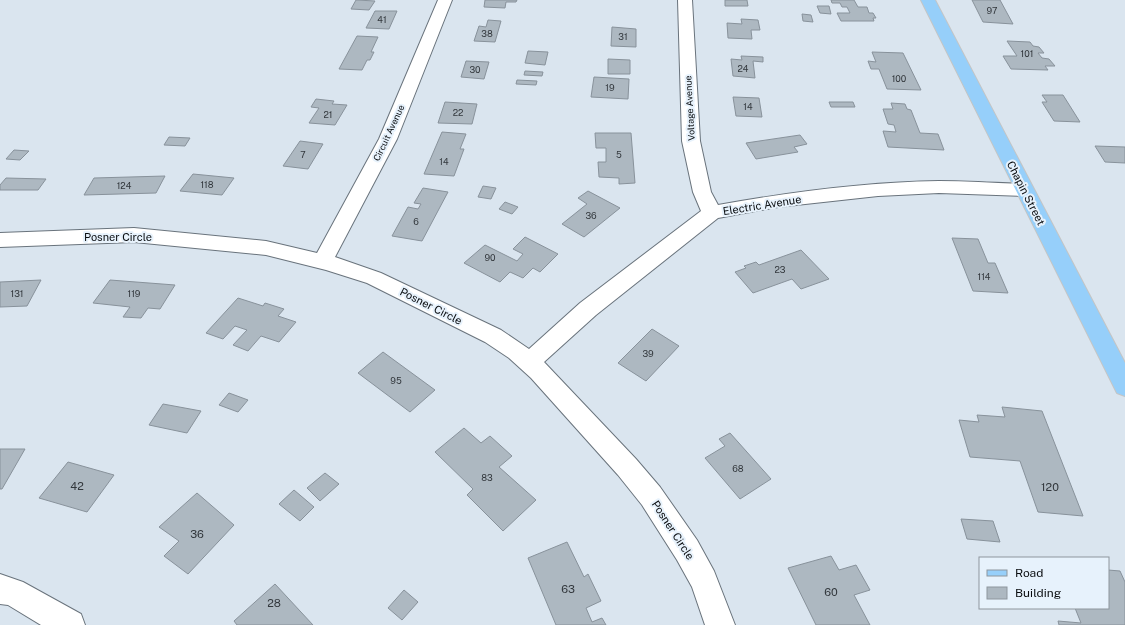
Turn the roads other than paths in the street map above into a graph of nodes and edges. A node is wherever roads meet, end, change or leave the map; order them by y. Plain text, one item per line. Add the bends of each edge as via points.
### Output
1 (445, 0) edge
2 (685, 0) edge
3 (928, 0) edge
4 (1024, 190) junction
5 (712, 213) junction
6 (0, 240) edge
7 (323, 262) junction
8 (529, 362) junction
9 (1125, 386) edge
10 (0, 589) edge
11 (70, 625) edge
12 (720, 625) edge

1 - 7 street, Circuit Avenue via 388,139
2 - 5 street, Voltage Avenue via 691,141 702,192
3 - 4 main road, Chapin Street
4 - 5 street, Electric Avenue via 939,187 878,190 778,201
4 - 9 main road, Chapin Street
5 - 8 street, Electric Avenue via 588,309
6 - 7 street, Posner Circle via 134,235 248,245 280,250
7 - 8 street, Posner Circle via 374,278 396,288 492,336
8 - 12 street, Posner Circle via 604,441 651,496 704,581
10 - 11 street via 13,592

